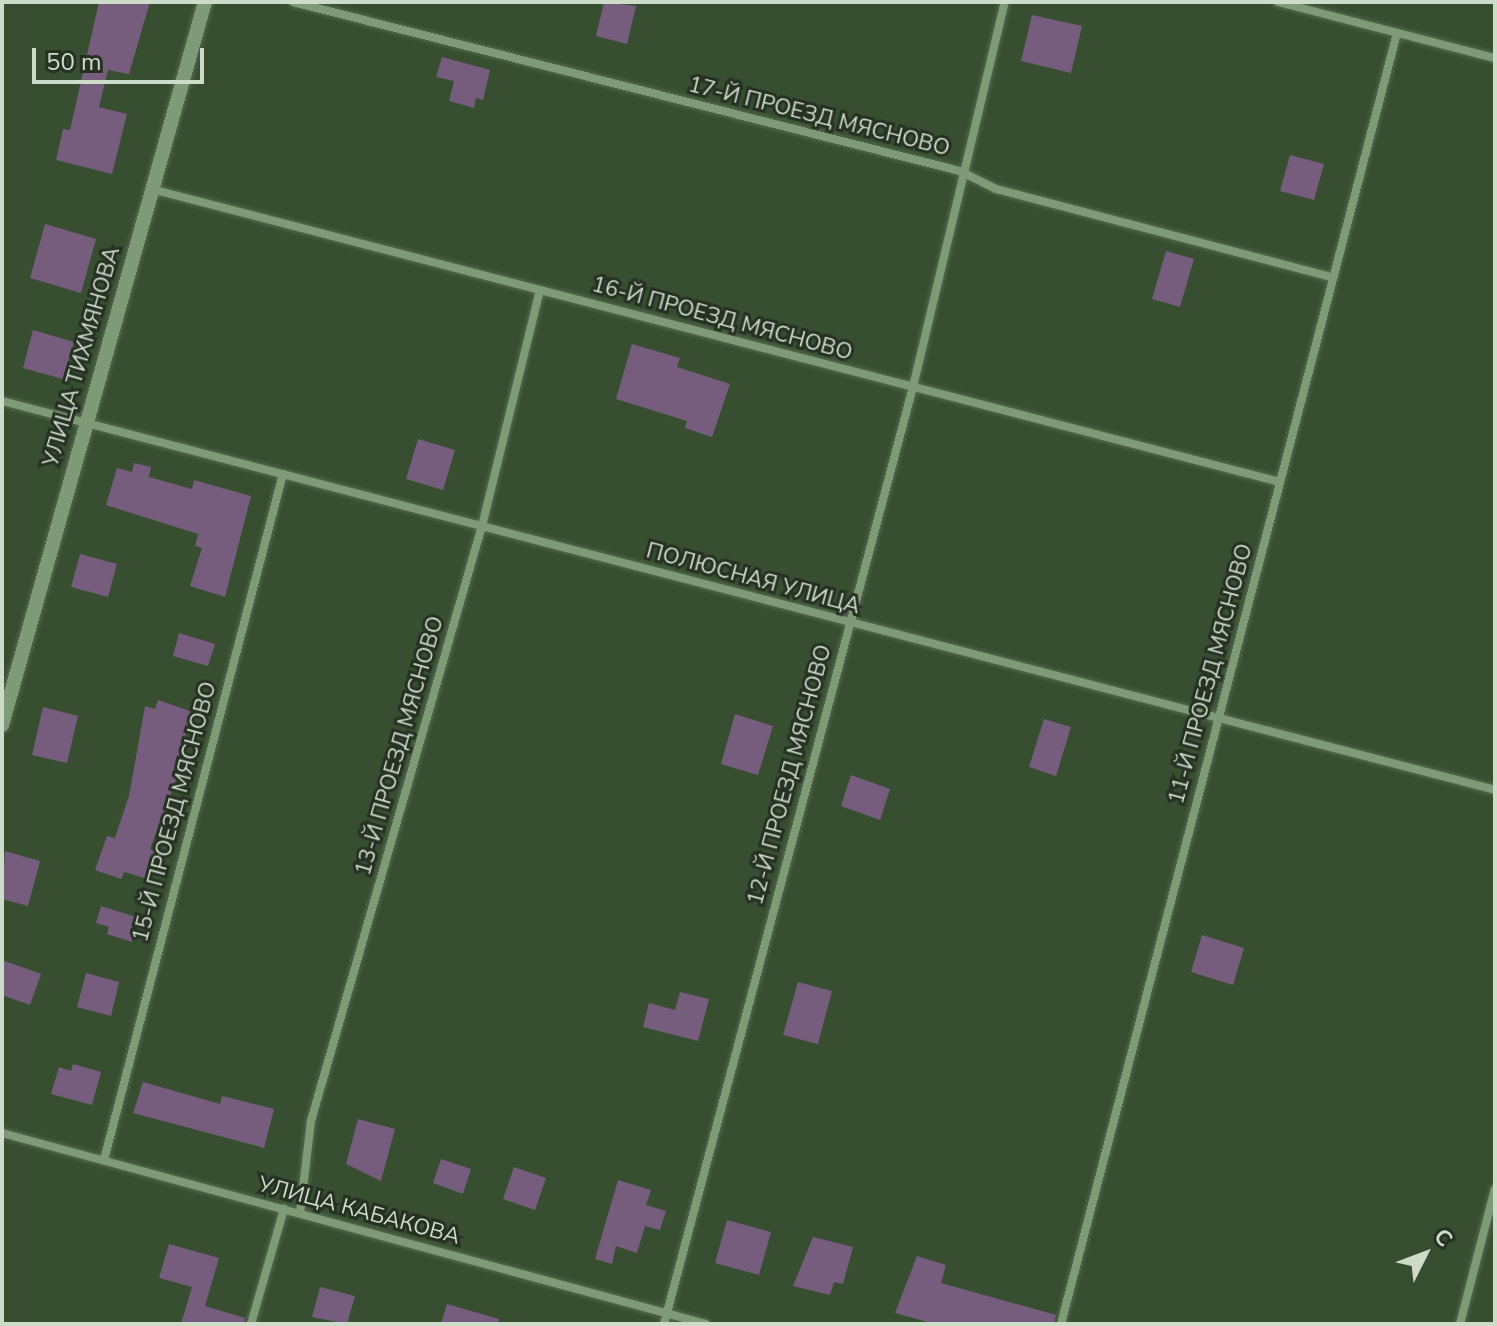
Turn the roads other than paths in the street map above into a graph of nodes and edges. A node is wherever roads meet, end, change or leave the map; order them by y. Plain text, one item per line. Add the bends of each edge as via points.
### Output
1 (205, 2) edge
2 (293, 2) edge
3 (1005, 2) edge
4 (1278, 2) edge
5 (1397, 33) junction
6 (1495, 58) edge
7 (960, 171) junction
8 (155, 190) junction
9 (1332, 277) junction
10 (540, 290) junction
11 (913, 387) junction
12 (2, 401) edge
13 (84, 422) junction
14 (283, 474) junction
15 (1280, 482) junction
16 (482, 526) junction
17 (849, 623) junction
18 (1218, 714) junction
19 (2, 725) edge
20 (1495, 790) edge
21 (2, 1133) edge
22 (104, 1160) junction
23 (1495, 1189) edge
24 (284, 1209) junction
25 (300, 1213) junction
26 (666, 1314) junction
27 (251, 1324) edge
28 (664, 1324) edge
29 (706, 1324) edge
30 (1061, 1324) edge
31 (1460, 1324) edge

1 - 8 street, УЛИЦА ТИХМЯНОВА
2 - 7 street, 17-Й ПРОЕЗД МЯСНОВО
3 - 7 street, 12-Й ПРОЕЗД МЯСНОВО
4 - 5 street
5 - 6 street
5 - 9 street, 11-Й ПРОЕЗД МЯСНОВО
7 - 9 street, 17-Й ПРОЕЗД МЯСНОВО via 996,189
7 - 11 street, 12-Й ПРОЕЗД МЯСНОВО
8 - 10 street, 16-Й ПРОЕЗД МЯСНОВО
8 - 13 street, УЛИЦА ТИХМЯНОВА
9 - 15 street, 11-Й ПРОЕЗД МЯСНОВО
10 - 11 street, 16-Й ПРОЕЗД МЯСНОВО
10 - 16 street, 13-Й ПРОЕЗД МЯСНОВО
11 - 15 street, 16-Й ПРОЕЗД МЯСНОВО
11 - 17 street, 12-Й ПРОЕЗД МЯСНОВО
12 - 13 street, ПОЛЮСНАЯ УЛИЦА
13 - 14 street, ПОЛЮСНАЯ УЛИЦА
13 - 19 street, УЛИЦА ТИХМЯНОВА
14 - 16 street, ПОЛЮСНАЯ УЛИЦА
14 - 22 street, 15-Й ПРОЕЗД МЯСНОВО
15 - 18 street, 11-Й ПРОЕЗД МЯСНОВО
16 - 17 street, ПОЛЮСНАЯ УЛИЦА
16 - 25 street, 13-Й ПРОЕЗД МЯСНОВО via 311,1121
17 - 18 street, ПОЛЮСНАЯ УЛИЦА
17 - 26 street, 12-Й ПРОЕЗД МЯСНОВО
18 - 20 street, ПОЛЮСНАЯ УЛИЦА
18 - 30 street, 11-Й ПРОЕЗД МЯСНОВО
21 - 22 street, УЛИЦА КАБАКОВА
22 - 24 street, УЛИЦА КАБАКОВА
23 - 31 street
24 - 25 street, УЛИЦА КАБАКОВА
24 - 27 street
25 - 26 street, УЛИЦА КАБАКОВА
26 - 28 street, 12-Й ПРОЕЗД МЯСНОВО
26 - 29 street, УЛИЦА КАБАКОВА

